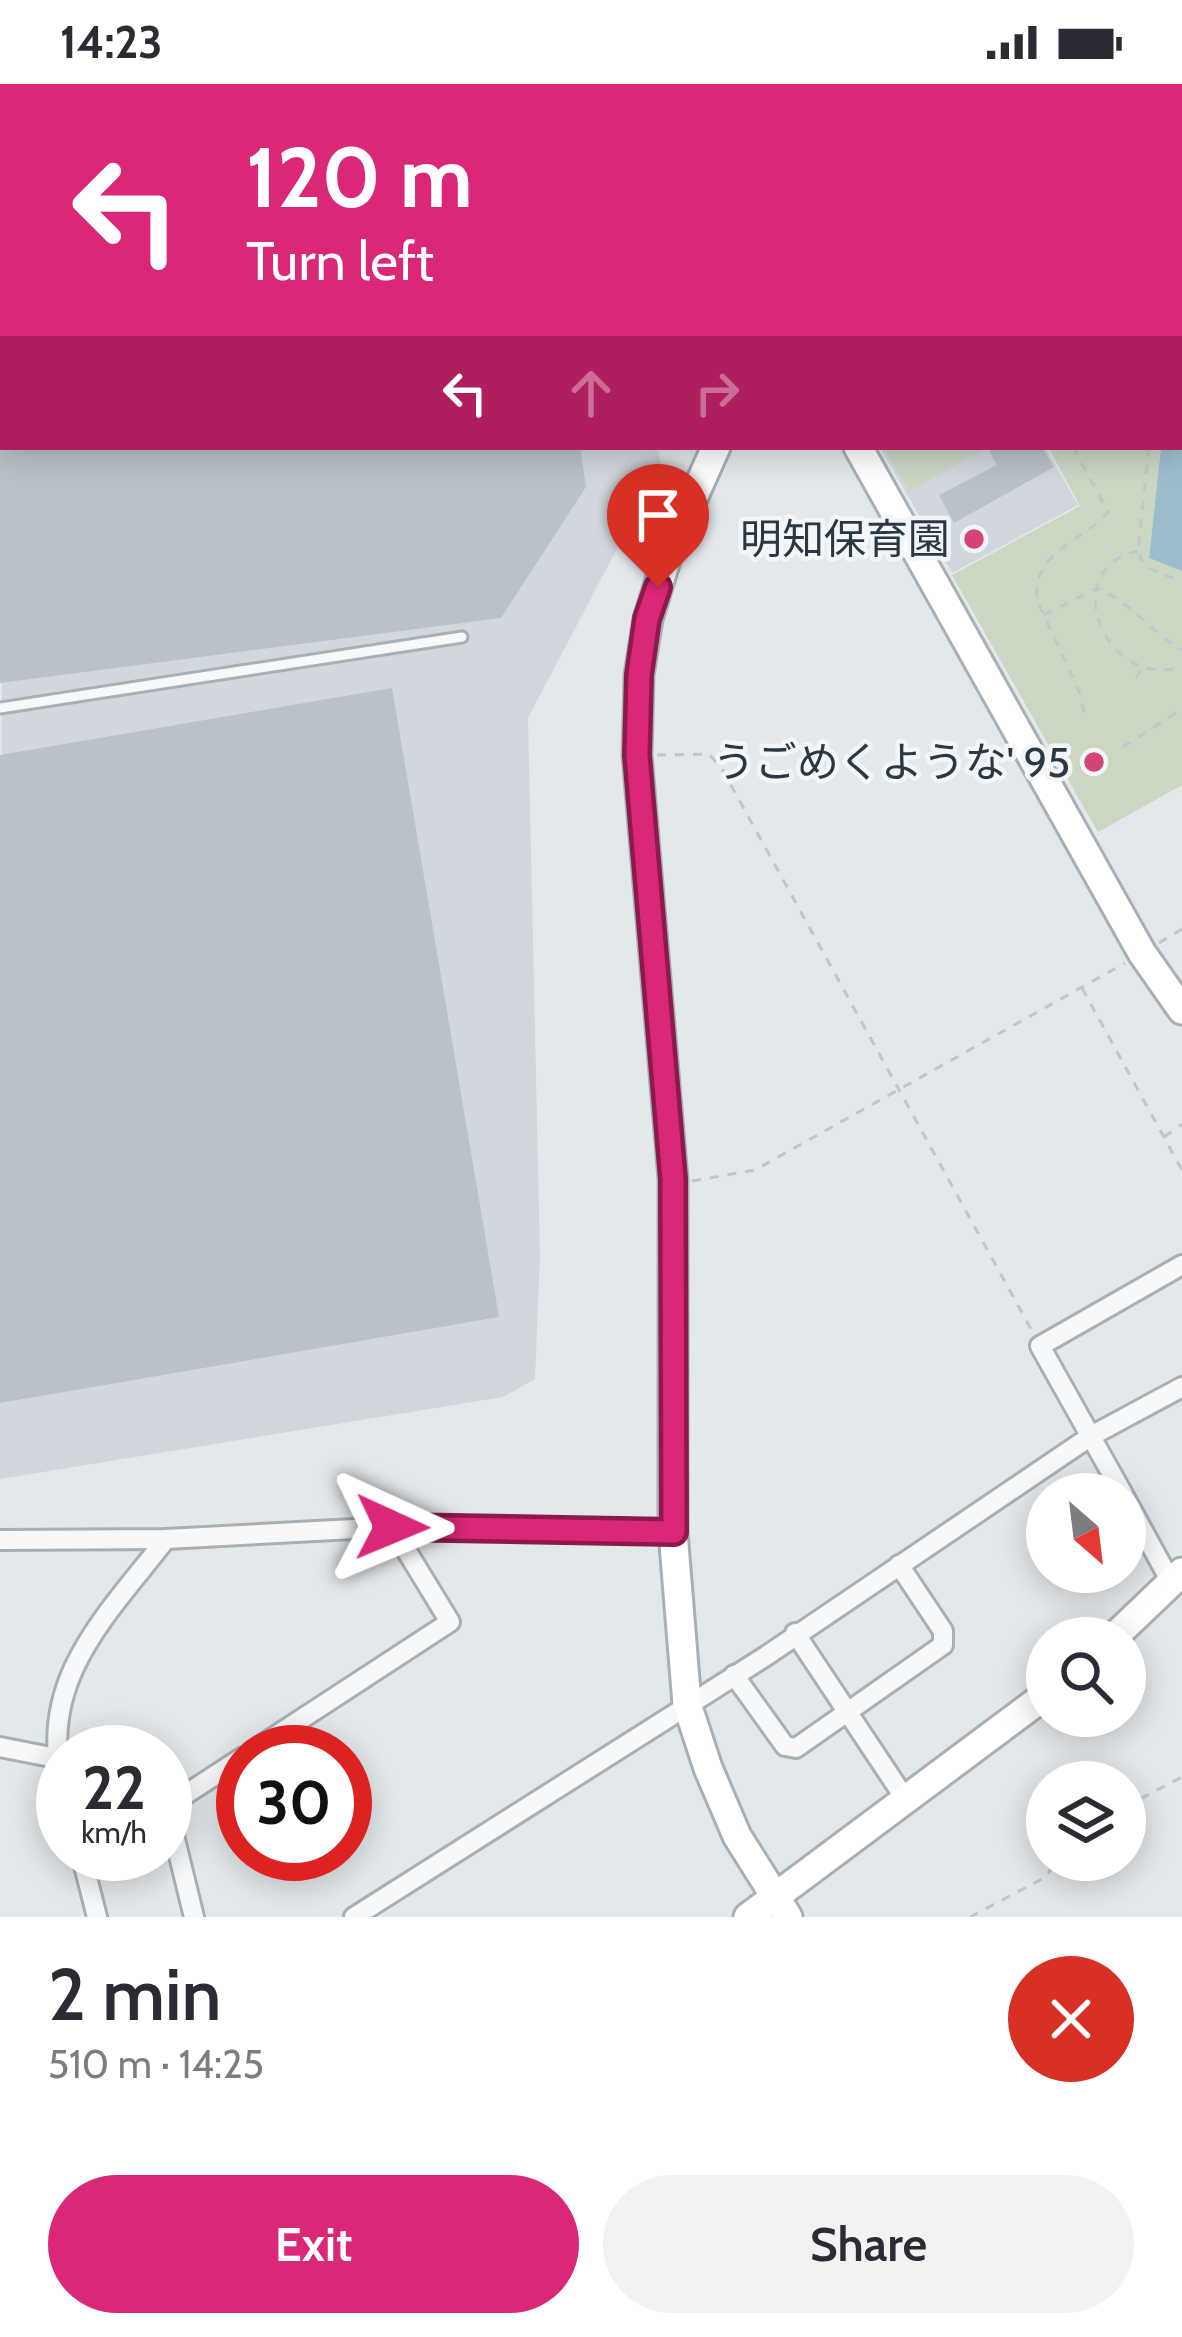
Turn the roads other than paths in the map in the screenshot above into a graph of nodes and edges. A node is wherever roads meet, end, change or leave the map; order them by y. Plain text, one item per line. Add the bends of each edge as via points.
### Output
1 (715, 450) edge
2 (860, 450) edge
3 (462, 637) dead end
4 (0, 708) edge
5 (1182, 1010) edge
6 (1182, 1265) edge
7 (1182, 1387) edge
8 (1091, 1436) junction
9 (1111, 1473) edge
10 (392, 1527) junction
11 (1146, 1530) edge
12 (674, 1532) junction
13 (166, 1539) junction
14 (0, 1540) edge
15 (899, 1565) junction
16 (1177, 1577) edge
17 (1135, 1617) edge
18 (795, 1633) junction
19 (734, 1675) junction
20 (687, 1704) junction
21 (1026, 1710) edge
22 (848, 1712) junction
23 (59, 1725) edge
24 (292, 1725) edge
25 (0, 1747) edge
26 (36, 1754) edge
27 (216, 1775) edge
28 (906, 1800) junction
29 (88, 1881) edge
30 (782, 1907) edge
31 (98, 1917) edge
32 (194, 1917) edge
33 (354, 1917) edge
34 (748, 1917) edge

1 - 12 street via 668,554 639,675 637,755 673,1179
2 - 5 street via 1142,953
3 - 4 lane
6 - 8 street via 1040,1346
7 - 8 street
8 - 9 street
8 - 15 street
10 - 12 street
10 - 13 street
10 - 24 street via 450,1622
11 - 16 street
12 - 20 street
13 - 14 street
13 - 23 street via 81,1648
15 - 18 street
15 - 22 street via 944,1645
16 - 17 street
18 - 19 street
18 - 22 street
19 - 20 street
19 - 22 street via 785,1746 796,1748
20 - 30 street via 737,1836
20 - 33 street
21 - 28 street
22 - 28 street
25 - 26 street
27 - 32 street via 169,1814
28 - 30 street
29 - 31 street
30 - 34 street

